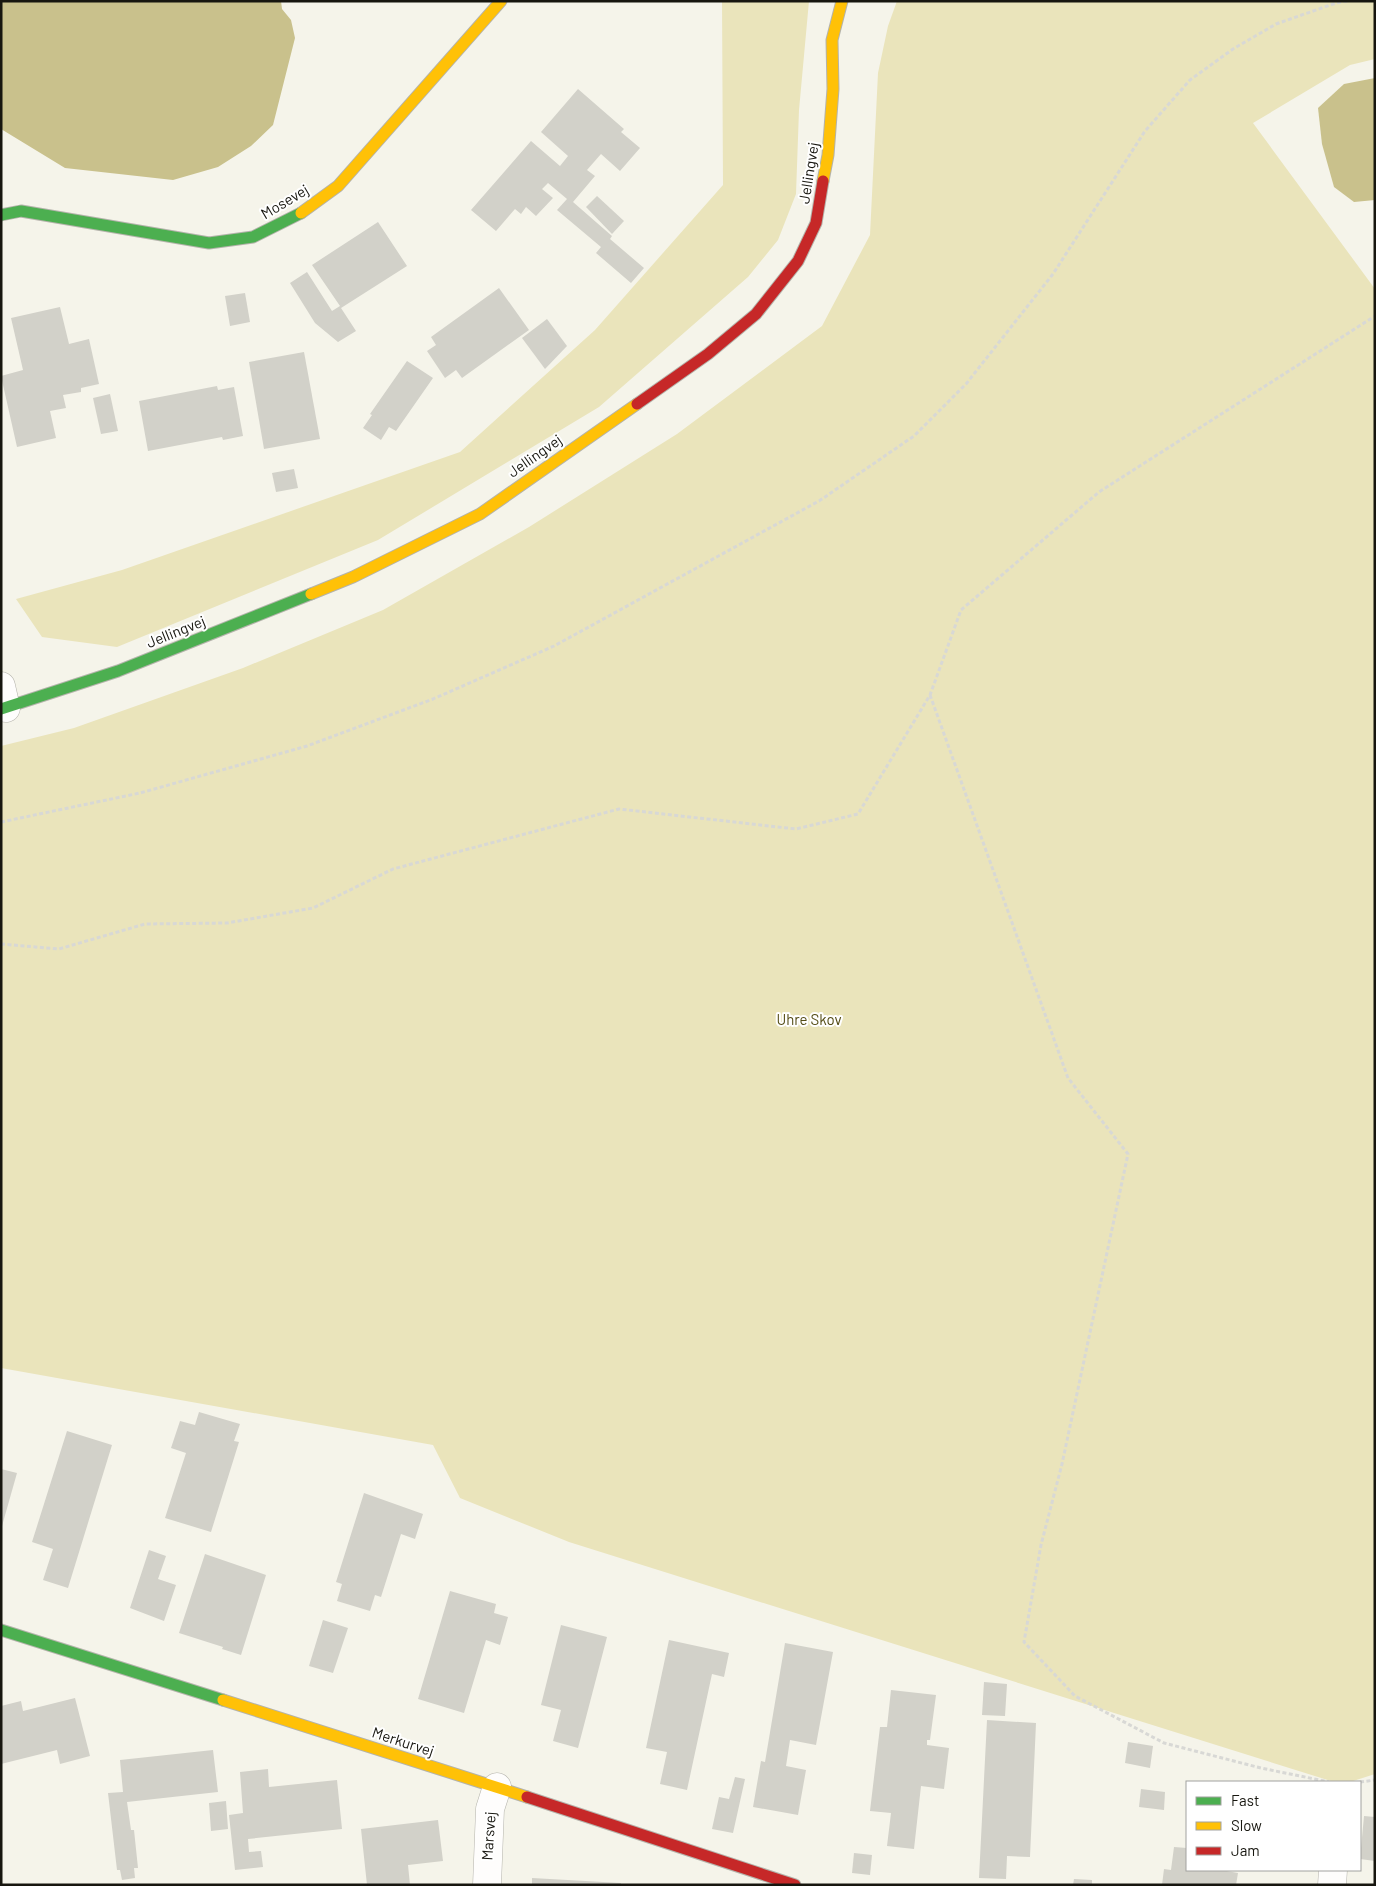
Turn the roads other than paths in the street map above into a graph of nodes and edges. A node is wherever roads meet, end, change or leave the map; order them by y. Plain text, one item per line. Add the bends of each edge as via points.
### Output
1 (501, 1) edge
2 (842, 1) edge
3 (1, 215) edge
4 (3, 701) edge
5 (1, 1630) edge
6 (497, 1787) junction
7 (1333, 1871) edge
8 (487, 1885) edge
9 (795, 1885) edge
10 (1332, 1885) edge

1 - 3 street, Mosevej via 338,186 296,216 253,237 209,243 21,211
2 - 4 street, Jellingvej via 832,40 834,90 828,155 816,223 798,261 756,314 708,354 480,514 353,577 118,671
5 - 6 street, Merkurvej
6 - 8 street, Marsvej via 490,1809
6 - 9 street, Merkurvej
7 - 10 street

